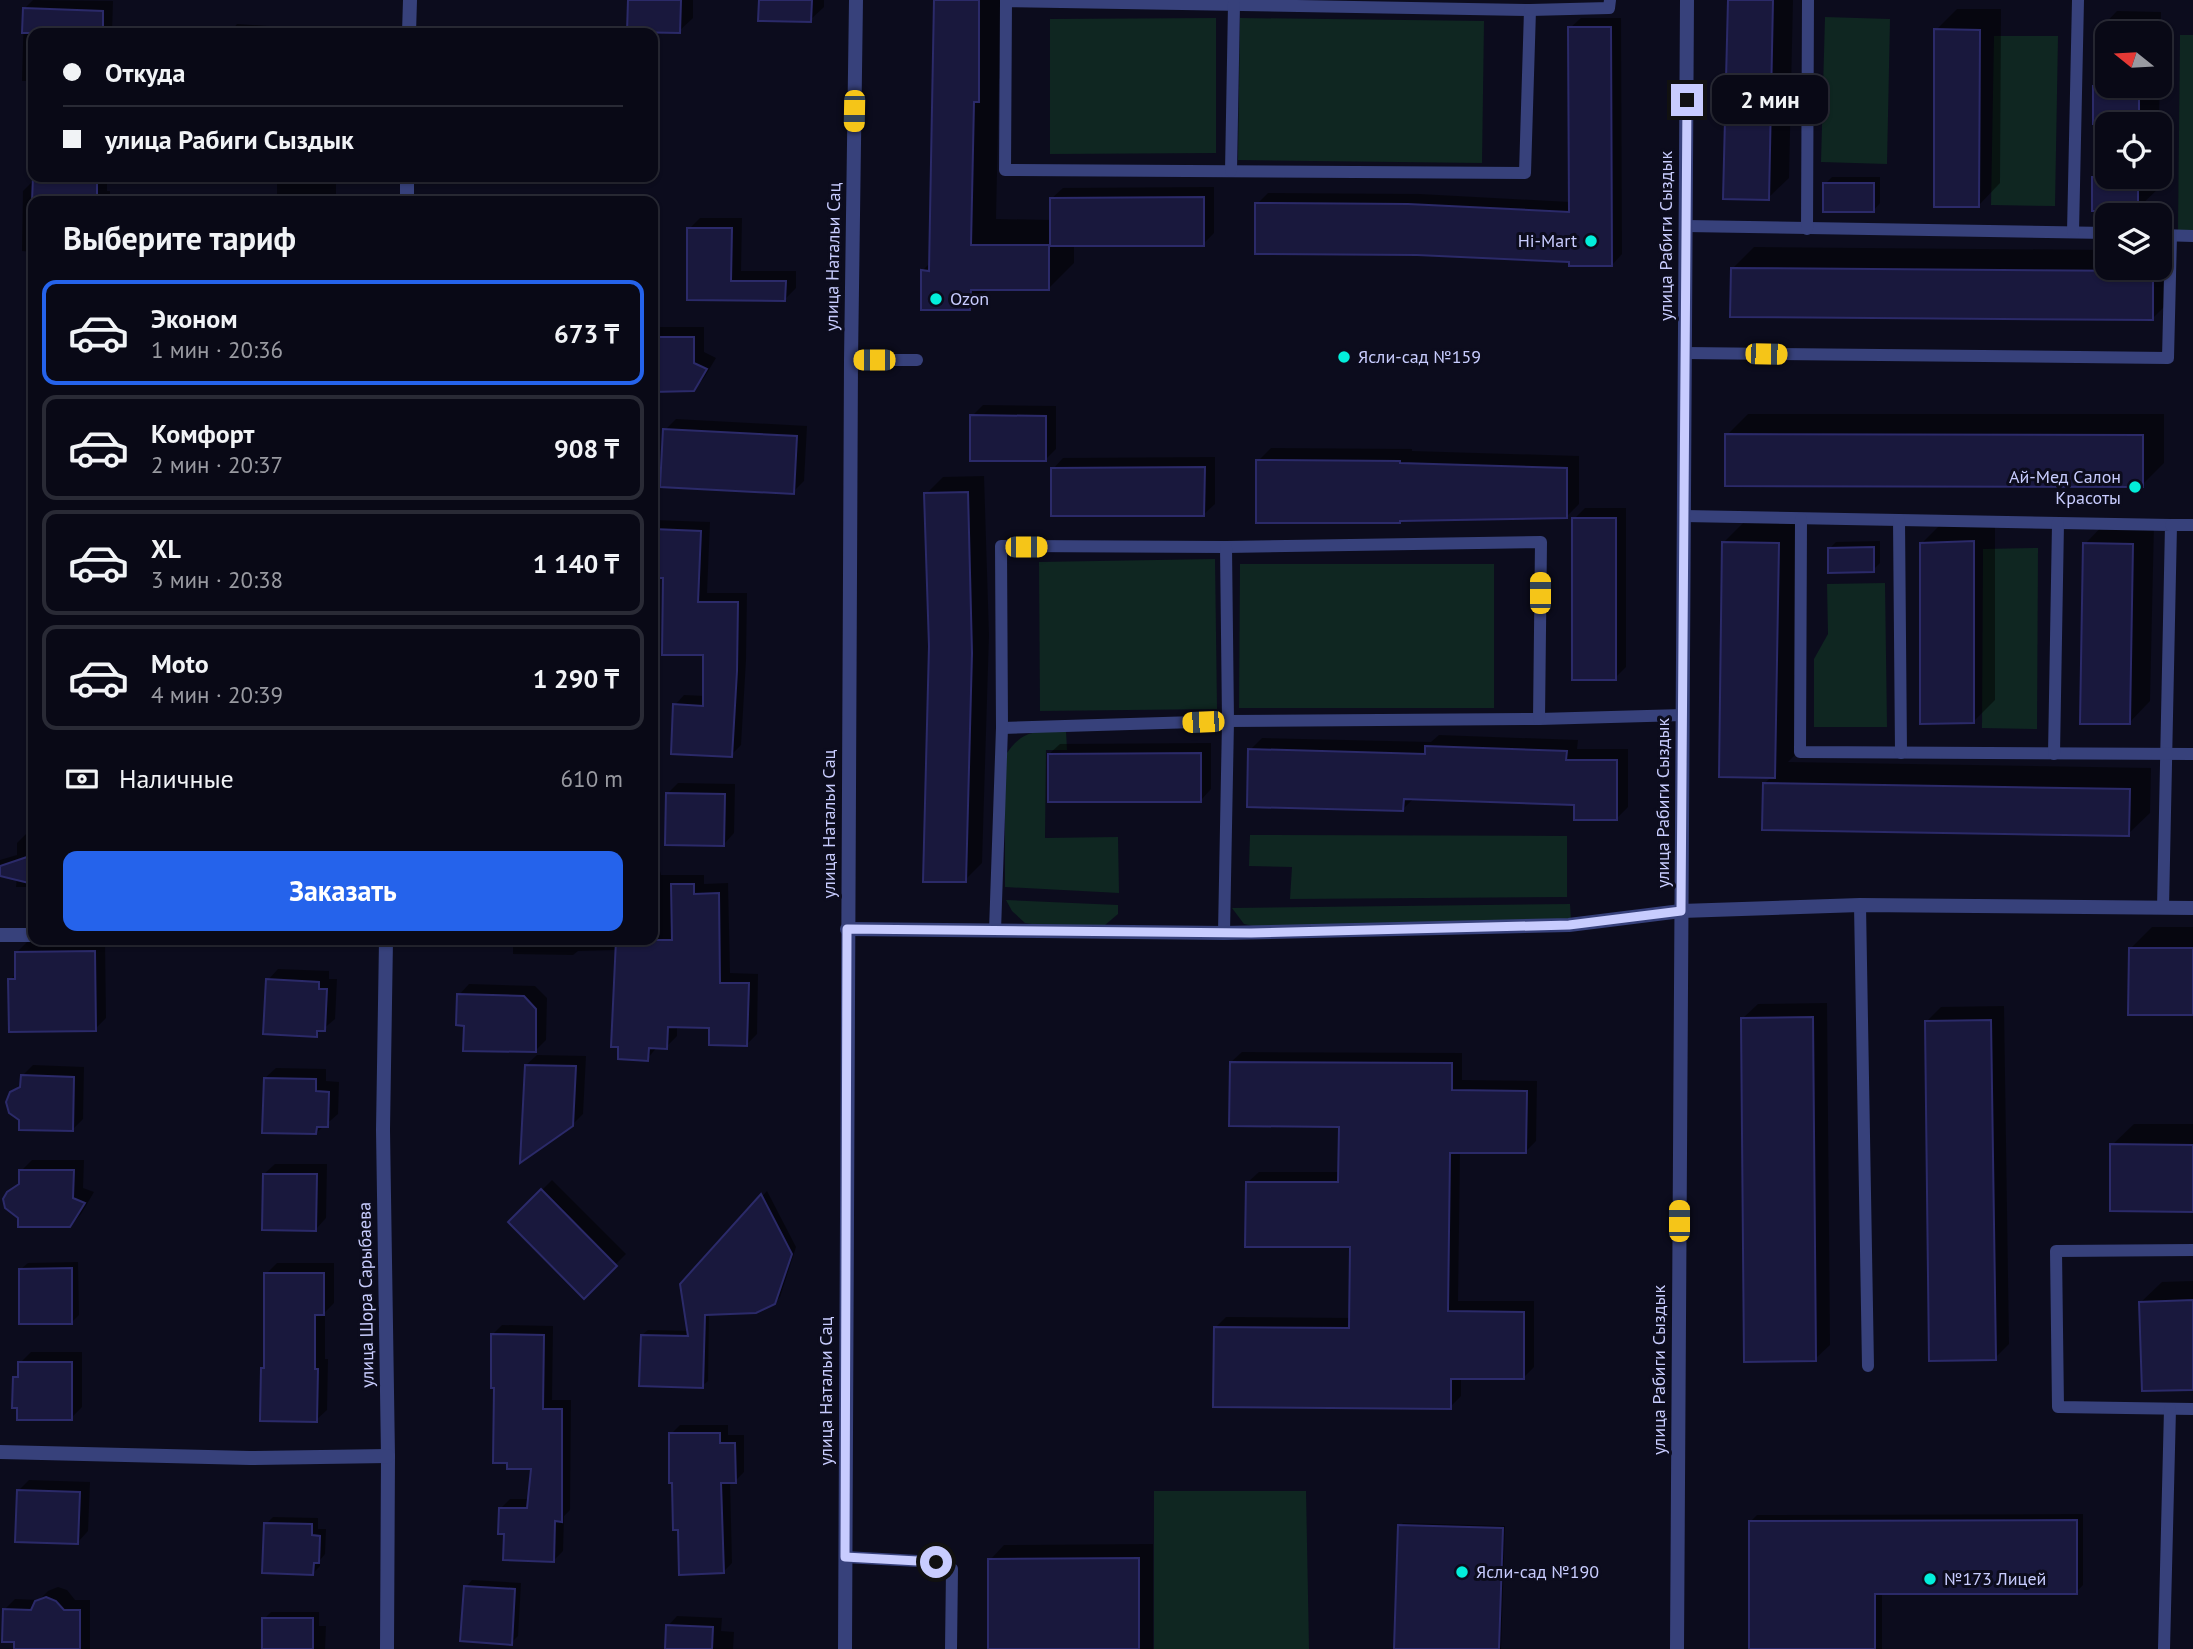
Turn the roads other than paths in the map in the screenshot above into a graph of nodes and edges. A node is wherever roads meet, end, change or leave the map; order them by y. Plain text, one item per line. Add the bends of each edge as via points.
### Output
1 (410, 0) edge
2 (856, 0) edge
3 (1006, 0) edge
4 (1610, 0) edge
5 (1687, 0) edge
6 (1808, 0) edge
7 (2078, 0) edge
8 (1234, 4) junction
9 (1530, 10) junction
10 (409, 28) edge
11 (1231, 171) junction
12 (1686, 226) junction
13 (1807, 229) junction
14 (2073, 232) junction
15 (2095, 233) edge
16 (2172, 235) edge
17 (2193, 236) edge
18 (2166, 280) edge
19 (1685, 353) junction
20 (851, 360) junction
21 (917, 360) dead end
22 (1684, 516) junction
23 (1801, 519) junction
24 (1899, 520) junction
25 (2058, 523) junction
26 (2171, 525) junction
27 (2193, 525) edge
28 (1226, 547) junction
29 (1683, 715) junction
30 (1539, 719) junction
31 (1228, 721) junction
32 (1002, 728) junction
33 (1901, 752) junction
34 (2054, 754) junction
35 (2193, 754) edge
36 (2167, 755) junction
37 (1860, 905) junction
38 (2163, 908) junction
39 (2193, 908) edge
40 (1681, 911) junction
41 (847, 929) junction
42 (995, 931) junction
43 (1224, 933) junction
44 (28, 934) edge
45 (0, 935) edge
46 (386, 945) edge
47 (2193, 1250) edge
48 (1868, 1366) dead end
49 (2170, 1409) junction
50 (2193, 1409) edge
51 (0, 1452) edge
52 (388, 1456) junction
53 (845, 1557) junction
54 (387, 1649) edge
55 (845, 1649) edge
56 (951, 1649) edge
57 (1677, 1649) edge
58 (2164, 1649) edge

1 - 10 street
2 - 20 street, улица Натальи Сац
3 - 8 lane
3 - 11 lane via 1005,170
4 - 9 lane via 1609,8
5 - 12 street, улица Рабиги Сыздык
6 - 13 lane
7 - 14 lane
8 - 9 lane
8 - 11 lane
9 - 11 lane via 1525,173
12 - 13 lane
12 - 19 street, улица Рабиги Сыздык
13 - 14 lane
14 - 15 lane
16 - 17 lane
18 - 19 lane via 2168,358
19 - 22 street, улица Рабиги Сыздык
20 - 21 lane
20 - 41 street, улица Натальи Сац
22 - 23 lane
22 - 29 street, улица Рабиги Сыздык
23 - 24 lane
23 - 33 lane via 1800,751
24 - 25 lane
24 - 33 lane
25 - 26 lane
25 - 34 lane
26 - 27 lane
26 - 36 lane
28 - 30 lane via 1541,542
28 - 31 lane
28 - 32 lane via 1001,546
29 - 30 lane
29 - 40 street, улица Рабиги Сыздык
30 - 31 lane
31 - 32 lane
31 - 43 lane
32 - 42 lane
33 - 34 lane
34 - 36 lane
35 - 36 lane
36 - 38 lane
37 - 38 street
37 - 40 street
37 - 48 lane
38 - 39 street
40 - 43 street via 1569,925
40 - 57 street, улица Рабиги Сыздык
41 - 42 street
41 - 53 street, улица Натальи Сац
42 - 43 street
44 - 45 street
46 - 52 street, улица Шора Сарыбаева via 383,1231
47 - 49 lane via 2056,1251 2058,1406
49 - 50 lane
49 - 58 lane
51 - 52 street
52 - 54 street, улица Шора Сарыбаева
53 - 55 street, улица Натальи Сац
53 - 56 lane via 936,1562 952,1569

